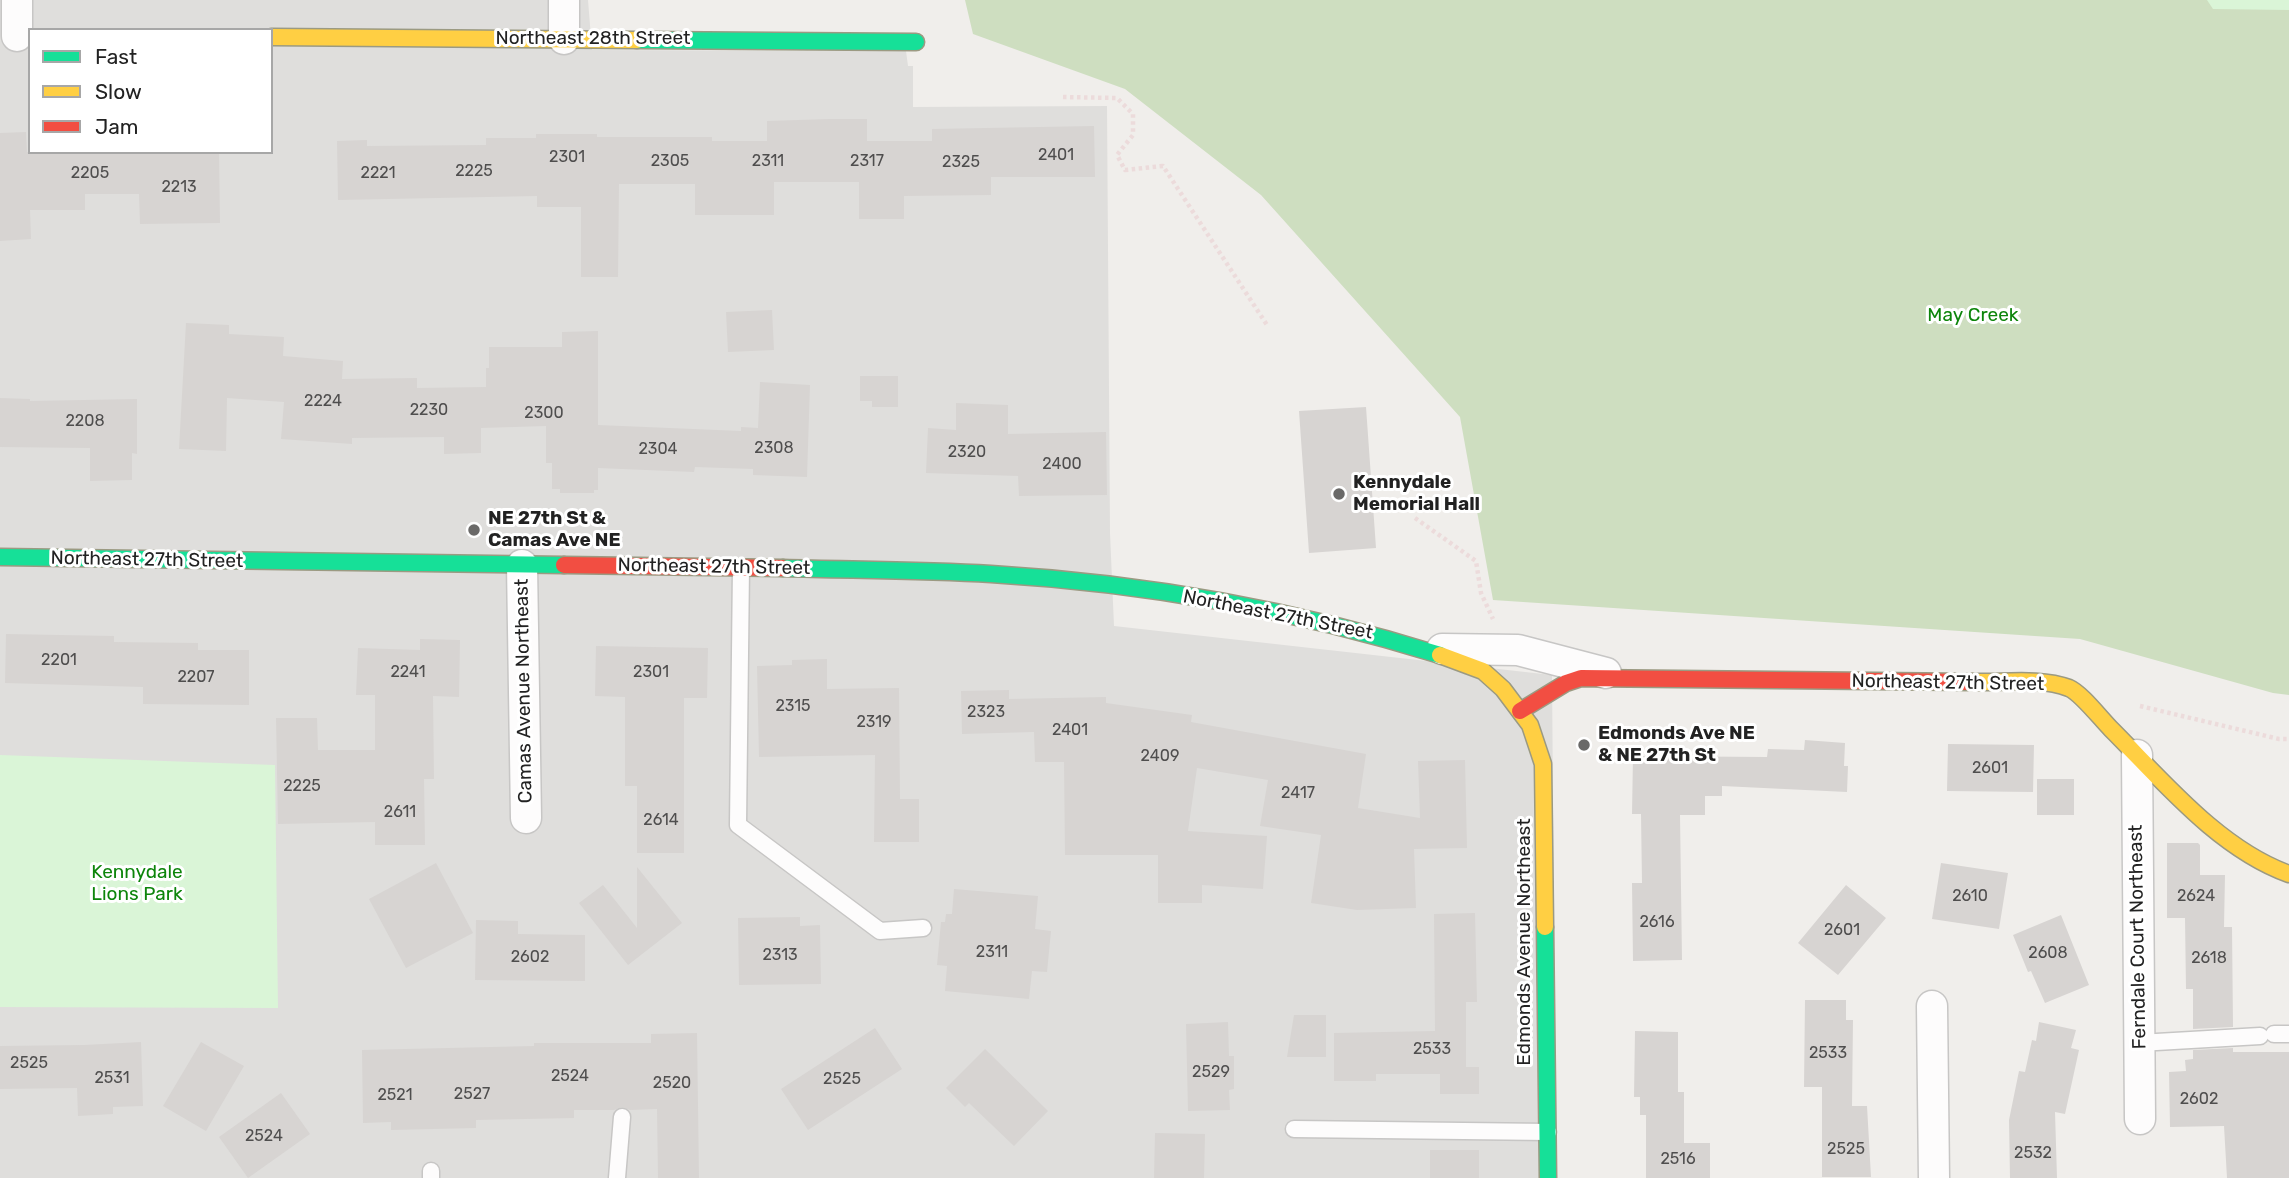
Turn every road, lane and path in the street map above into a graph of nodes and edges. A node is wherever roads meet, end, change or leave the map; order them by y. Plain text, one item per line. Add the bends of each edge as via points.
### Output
1 (17, 0) edge
2 (564, 0) edge
3 (16, 36) edge
4 (273, 37) edge
5 (564, 39) junction
6 (916, 42) dead end
7 (1063, 97) dead end
8 (1267, 325) dead end
9 (1415, 519) dead end
10 (0, 557) edge
11 (522, 565) junction
12 (741, 567) junction
13 (1496, 624) dead end
14 (1421, 648) junction
15 (1620, 677) junction
16 (2134, 705) dead end
17 (1520, 711) junction
18 (2289, 739) edge
19 (2137, 755) junction
20 (526, 818) dead end
21 (2289, 874) edge
22 (923, 928) dead end
23 (1931, 1006) dead end
24 (2274, 1034) edge
25 (2139, 1043) junction
26 (622, 1117) dead end
27 (2140, 1119) dead end
28 (1294, 1129) dead end
29 (1548, 1132) junction
30 (617, 1178) edge
31 (1548, 1178) edge
32 (1934, 1178) edge

1 - 3 street
2 - 5 street
4 - 5 street, Northeast 28th Street
5 - 6 street, Northeast 28th Street
7 - 8 path via 1116,98 1133,114 1133,135 1117,155 1125,170 1163,166
9 - 13 path via 1476,561 1481,593
10 - 11 street, Northeast 27th Street
11 - 12 street, Northeast 27th Street
11 - 20 street, Camas Avenue Northeast
12 - 14 street, Northeast 27th Street via 991,574 1118,586 1240,606
12 - 22 lane via 738,825 880,931
14 - 15 street, Northeast 27th Street via 1518,650
14 - 17 street, Northeast 27th Street via 1483,671
15 - 17 street, Northeast 27th Street via 1566,683
15 - 19 street, Northeast 27th Street via 2045,683 2071,690
16 - 18 path
17 - 29 street, Edmonds Avenue Northeast via 1530,725 1543,764
19 - 21 street, Northeast 27th Street via 2233,845
19 - 25 street, Ferndale Court Northeast
23 - 32 street
24 - 25 lane
25 - 27 street, Ferndale Court Northeast
26 - 30 lane
28 - 29 lane
29 - 31 street, Edmonds Avenue Northeast

